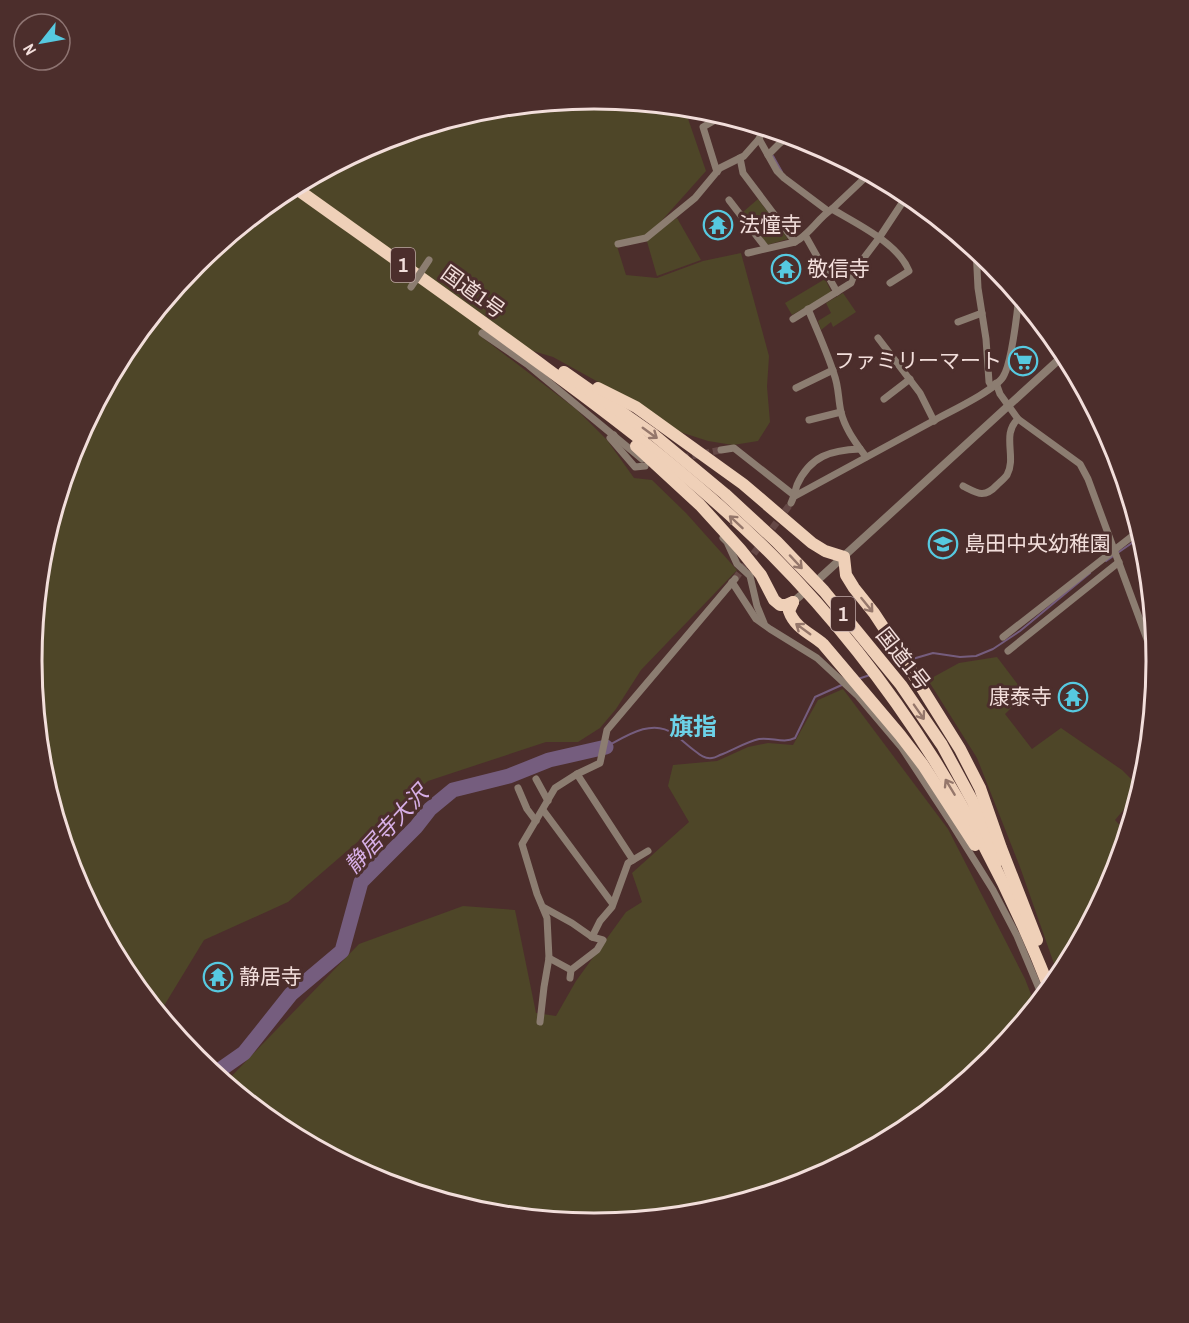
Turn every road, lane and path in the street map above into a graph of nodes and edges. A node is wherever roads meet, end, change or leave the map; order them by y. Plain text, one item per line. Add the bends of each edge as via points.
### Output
1 (711, 122) edge
2 (761, 135) edge
3 (763, 135) edge
4 (782, 142) edge
5 (768, 155) junction
6 (740, 158) junction
7 (717, 172) junction
8 (863, 179) edge
9 (302, 193) edge
10 (729, 200) dead end
11 (902, 203) edge
12 (830, 210) junction
13 (805, 235) junction
14 (879, 238) junction
15 (795, 242) junction
16 (618, 244) dead end
17 (766, 248) junction
18 (748, 253) dead end
19 (429, 260) dead end
20 (977, 263) edge
21 (890, 284) dead end
22 (411, 287) dead end
23 (837, 292) junction
24 (1017, 306) edge
25 (808, 309) junction
26 (982, 313) junction
27 (793, 319) dead end
28 (958, 322) dead end
29 (482, 333) dead end
30 (878, 338) dead end
31 (1058, 361) edge
32 (833, 370) junction
33 (562, 375) junction
34 (910, 379) junction
35 (994, 385) junction
36 (796, 388) dead end
37 (884, 399) dead end
38 (1007, 406) junction
39 (841, 412) junction
40 (809, 420) dead end
41 (934, 420) junction
42 (1018, 420) junction
43 (614, 435) junction
44 (860, 449) junction
45 (721, 450) tunnel mouth
46 (866, 457) junction
47 (645, 466) dead end
48 (963, 486) dead end
49 (793, 499) junction
50 (1132, 536) edge
51 (1114, 549) junction
52 (844, 557) junction
53 (1119, 562) junction
54 (821, 577) dead end
55 (765, 626) junction
56 (1003, 637) dead end
57 (1146, 637) edge
58 (1008, 651) dead end
59 (577, 774) junction
60 (536, 779) dead end
61 (518, 788) dead end
62 (548, 801) junction
63 (543, 810) junction
64 (536, 820) junction
65 (648, 851) dead end
66 (633, 860) junction
67 (612, 903) junction
68 (542, 906) junction
69 (1015, 909) junction
70 (592, 937) junction
71 (1040, 950) junction
72 (549, 958) junction
73 (1053, 970) edge
74 (1042, 985) edge
75 (1042, 985) edge
76 (540, 1022) dead end

1 - 7 street via 703,127
2 - 6 street
3 - 5 street
4 - 5 street
5 - 12 street via 784,178
6 - 7 street
6 - 15 street via 743,173
7 - 16 street via 695,198 646,238
8 - 12 street
9 - 33 highway, 国道1号 / 1
10 - 17 street
11 - 14 street
12 - 13 street
12 - 14 street
13 - 15 street
13 - 23 street
14 - 21 street via 899,255 909,272
14 - 23 street via 857,267 851,283
15 - 17 street
17 - 18 street
19 - 22 street, bridge
20 - 26 street
23 - 25 street
24 - 35 street via 1006,370
25 - 27 street
25 - 32 street
26 - 28 street
26 - 35 street via 989,382
29 - 43 street
30 - 34 street
31 - 38 street
32 - 36 street
32 - 39 street
33 - 52 highway via 636,407 743,484 812,543
69 -> 33 highway, 国道1号 / 1 via 995,866 930,753 848,640 772,554 696,485
69 -> 33 highway via 900,735 823,644 792,619 789,611 797,599 786,605 774,600 761,575 700,505
33 -> 71 highway, 国道1号 / 1 via 654,435 725,494 824,591 901,685 942,745 973,802
34 - 37 street
34 - 41 street
35 - 38 street
35 - 41 street
38 - 42 street
38 - 52 street
39 - 40 street
39 - 44 street
41 - 46 street
42 - 48 street via 1010,430 1011,461 1007,474 985,494
42 - 51 street via 1080,464
43 - 47 street via 610,438 635,467
43 - 55 street via 684,496 727,542 738,564 750,576
44 - 46 street
44 - 49 street via 818,458 802,476
45 - 49 street via 734,448
46 - 49 street
50 - 51 street
51 - 53 street
51 - 56 street
52 - 54 street
52 -> 71 highway via 846,575 897,648 980,788
53 - 57 street
53 - 58 street
55 - 59 street via 756,619 733,580 607,730 600,763
55 - 75 street via 817,658 858,696 902,748 993,890
59 - 62 street via 555,788
59 - 66 street
60 - 62 street
61 - 64 street
62 - 63 street
63 - 64 street
63 - 67 street
64 - 68 street via 522,844
65 - 66 street
66 - 67 street
67 - 70 street
68 - 70 street
68 - 72 street via 547,918
69 - 74 highway, 国道1号 / 1
70 - 72 street via 603,940 571,974
71 - 73 highway, 国道1号 / 1
72 - 76 street

